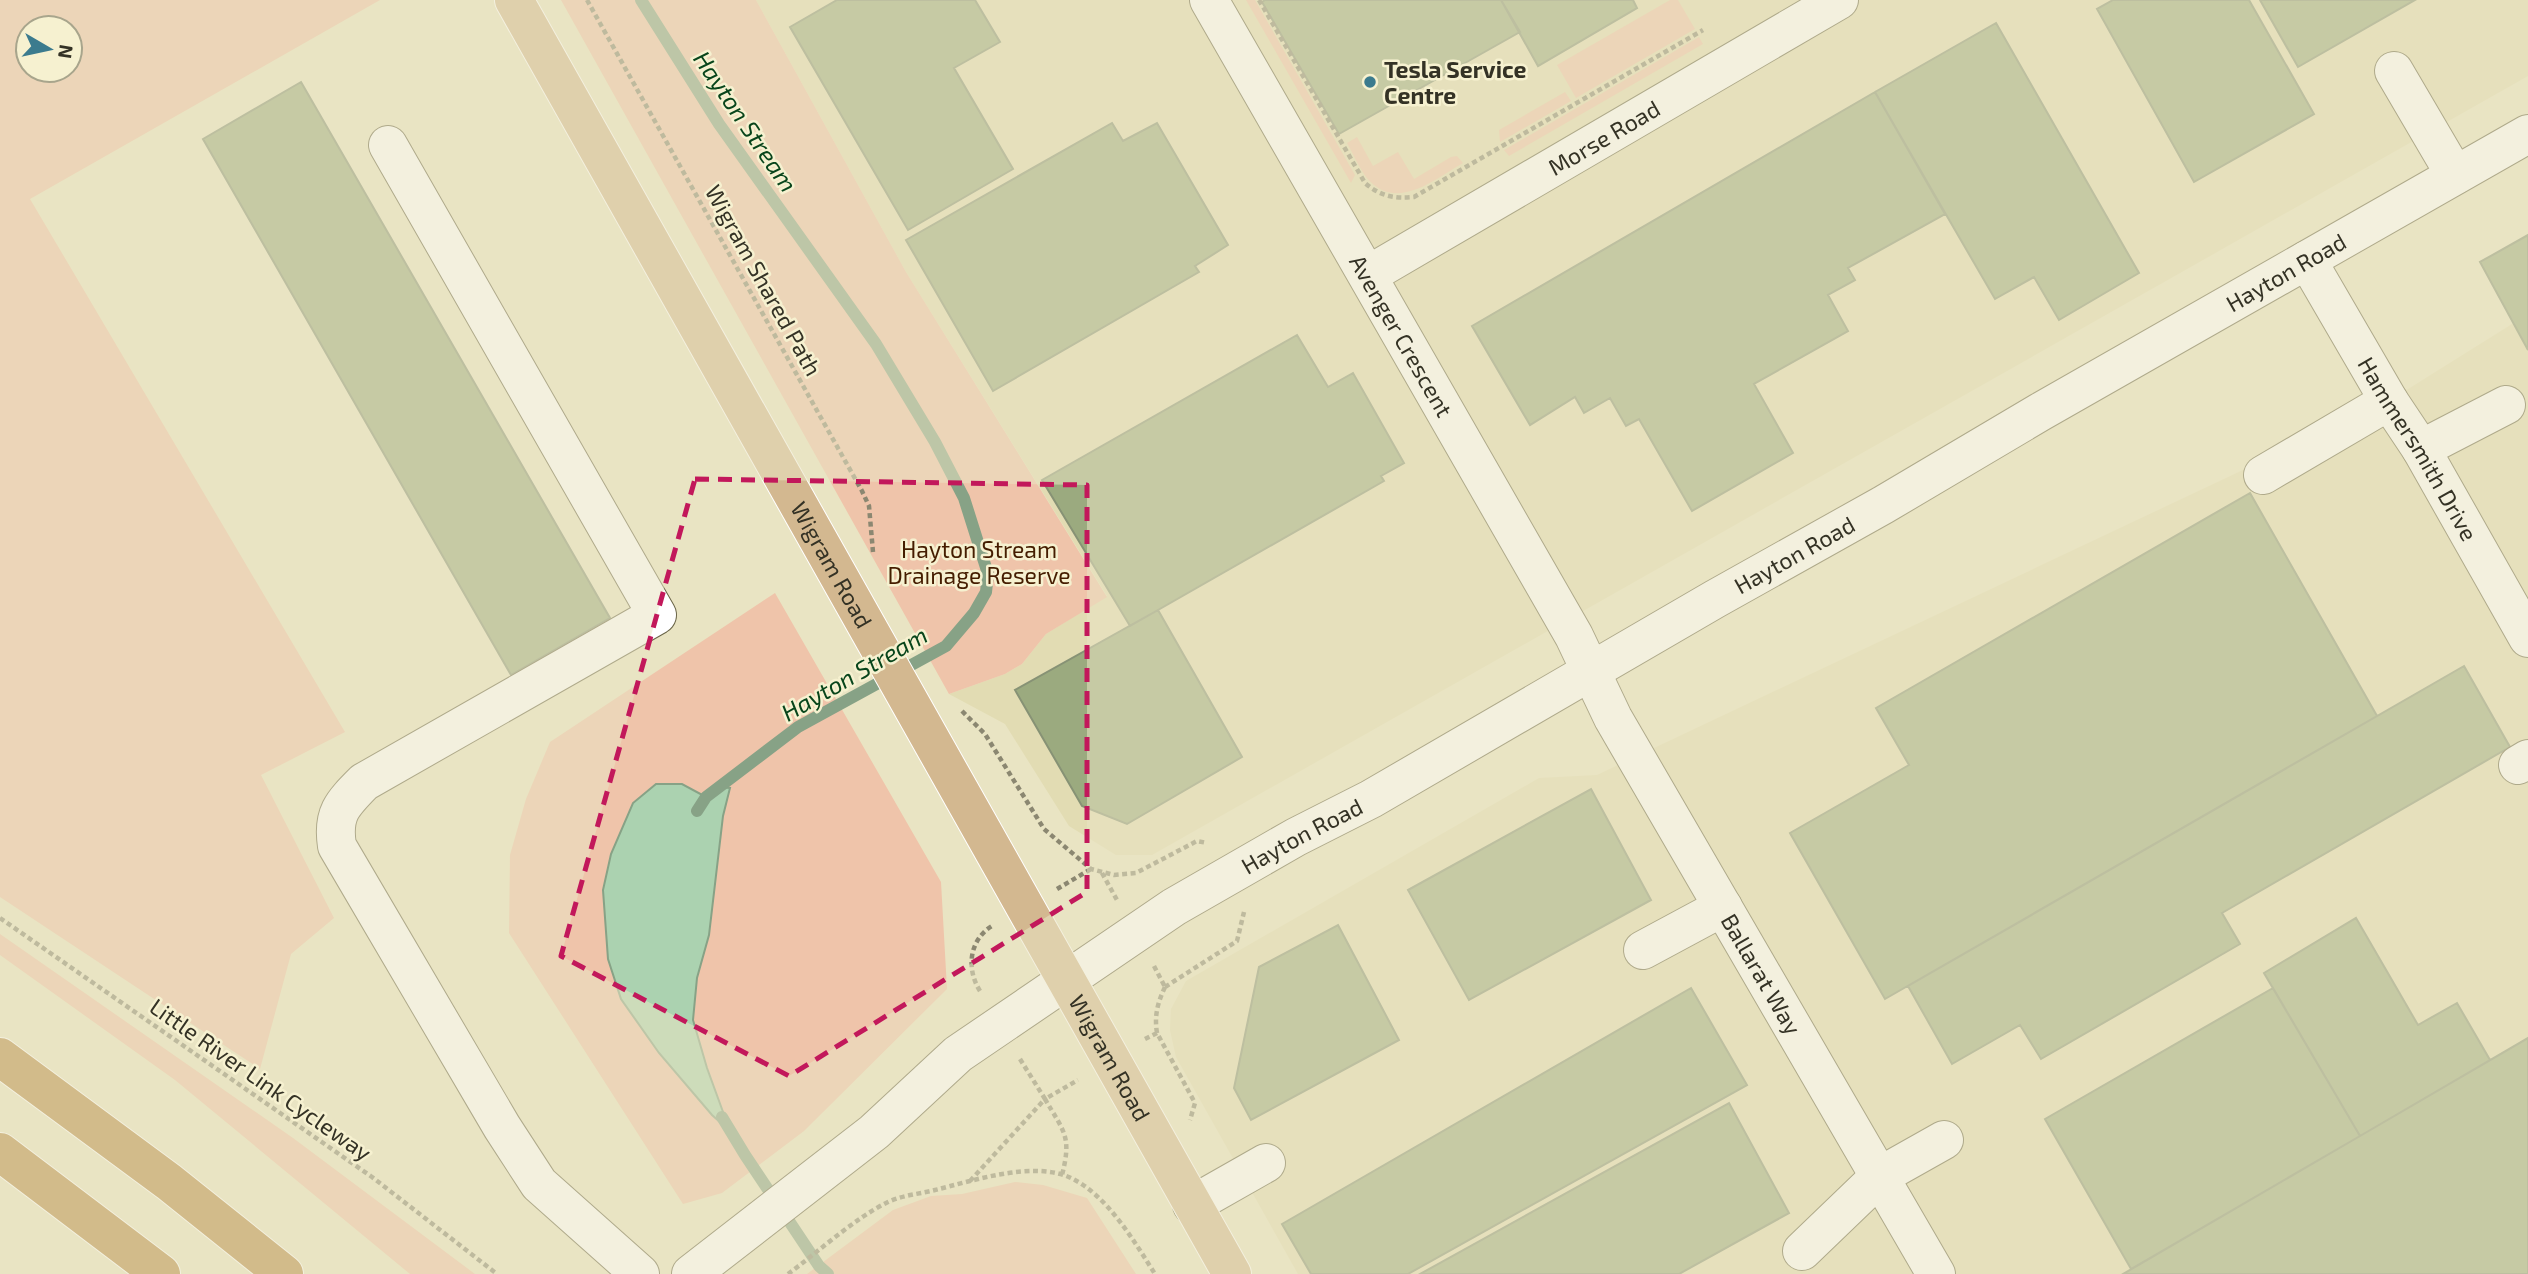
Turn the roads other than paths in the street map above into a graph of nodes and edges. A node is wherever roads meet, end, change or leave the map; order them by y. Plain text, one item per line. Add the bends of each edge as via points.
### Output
1 (514, 0) edge
2 (1209, 0) edge
3 (1839, 0) edge
4 (2394, 71) dead end
5 (2528, 134) edge
6 (388, 145) dead end
7 (2455, 175) junction
8 (2308, 260) junction
9 (1368, 275) junction
10 (2389, 401) junction
11 (2506, 405) dead end
12 (2421, 449) junction
13 (2263, 475) dead end
14 (2528, 638) edge
15 (1591, 672) junction
16 (1723, 906) junction
17 (1643, 950) dead end
18 (1066, 982) junction
19 (0, 1057) edge
20 (1944, 1140) dead end
21 (0, 1152) edge
22 (1266, 1163) dead end
23 (1880, 1176) junction
24 (1192, 1205) junction
25 (1802, 1251) dead end
26 (161, 1274) edge
27 (284, 1274) edge
28 (640, 1274) edge
29 (691, 1274) edge
30 (1232, 1274) edge
31 (1936, 1274) edge

1 - 18 main road, Wigram Road
2 - 9 street, Avenger Crescent
3 - 9 street, Morse Road
4 - 7 street
5 - 7 street, Hayton Road
6 - 28 street via 657,615 364,782 344,803 334,826 337,846 539,1184
7 - 8 street, Hayton Road
8 - 10 street, Hammersmith Drive
8 - 15 street, Hayton Road
9 - 15 street, Avenger Crescent
10 - 12 street, Hammersmith Drive
10 - 13 street
11 - 12 street
12 - 14 street, Hammersmith Drive
15 - 16 street, Ballarat Way
15 - 18 street, Hayton Road via 1186,901
16 - 17 street
16 - 23 street, Ballarat Way
18 - 24 main road, Wigram Road
18 - 29 street, Hayton Road via 958,1054 874,1132
19 - 27 highway
20 - 23 street
21 - 26 highway
22 - 24 street
23 - 25 street
23 - 31 street, Ballarat Way
24 - 30 main road, Wigram Road

